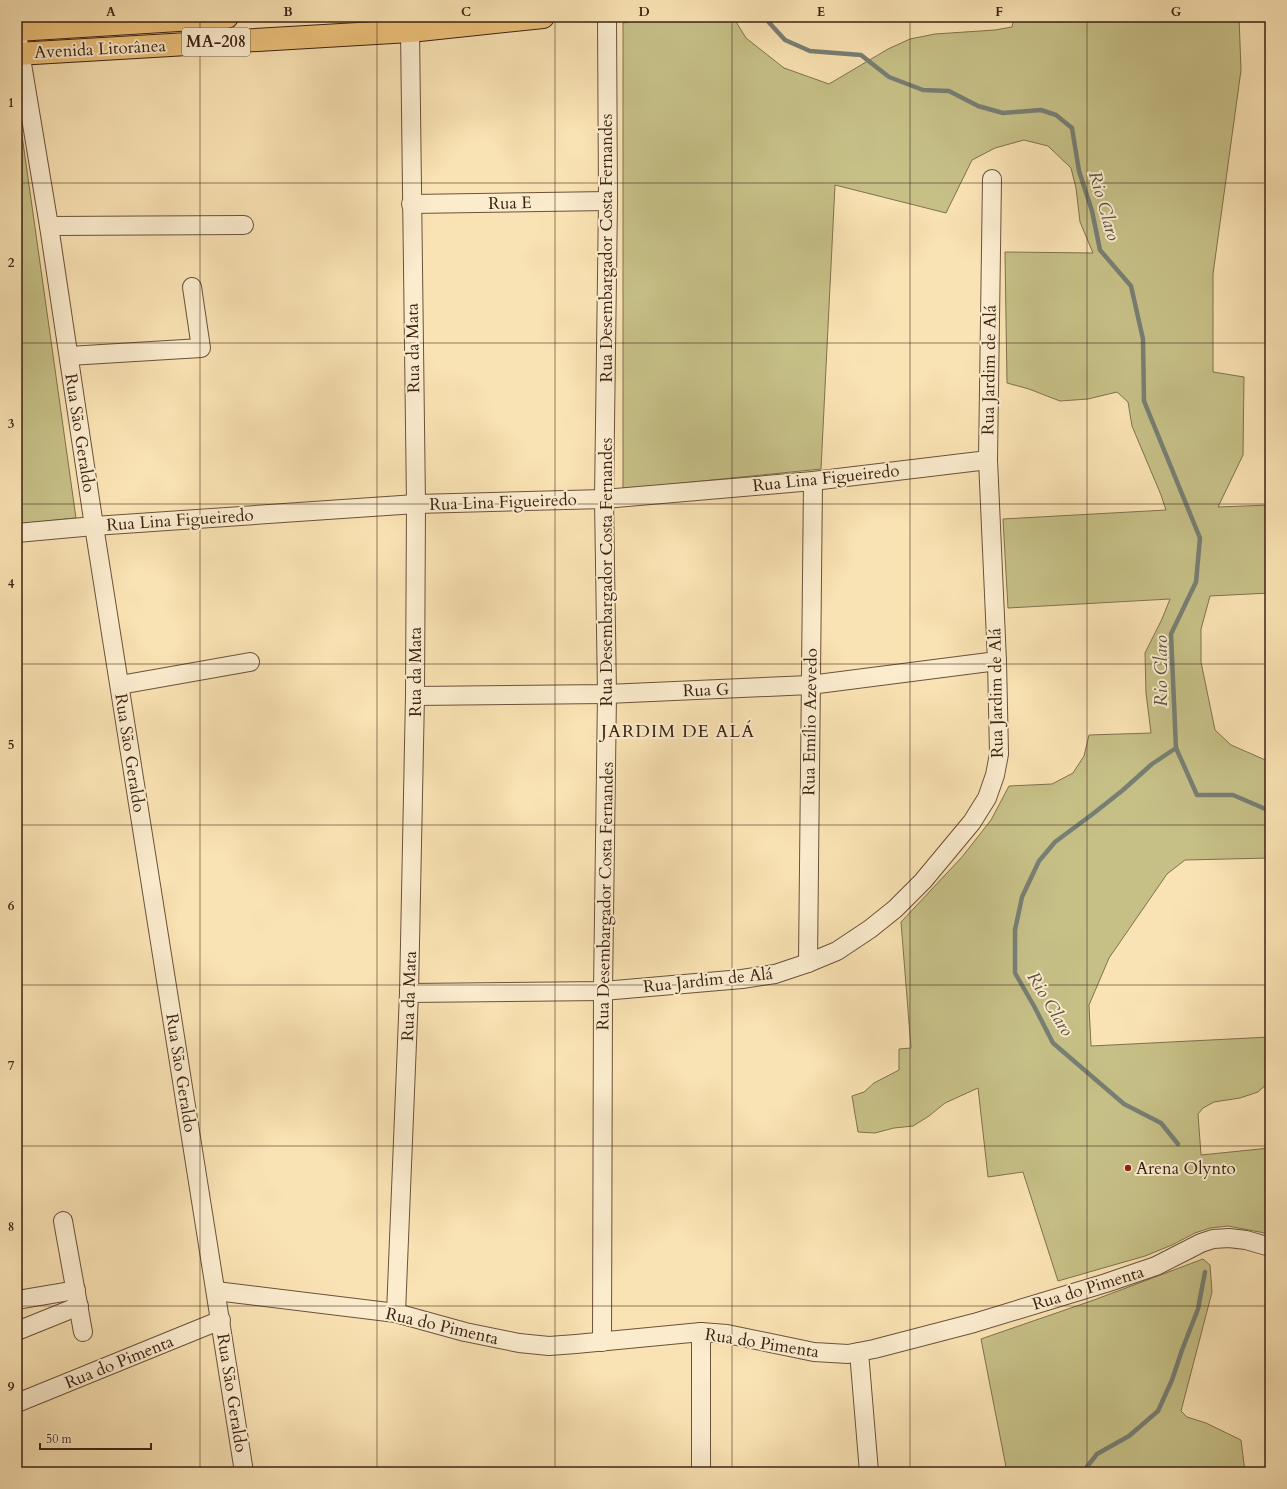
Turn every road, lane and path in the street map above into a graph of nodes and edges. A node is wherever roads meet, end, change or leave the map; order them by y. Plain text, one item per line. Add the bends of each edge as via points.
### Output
1 (227, 17) edge
2 (543, 17) edge
3 (607, 17) edge
4 (410, 24) edge
5 (17, 30) edge
6 (18, 47) edge
7 (992, 179) dead end
8 (608, 201) junction
9 (412, 204) junction
10 (244, 225) dead end
11 (54, 226) junction
12 (192, 287) dead end
13 (76, 356) junction
14 (988, 460) junction
15 (813, 481) junction
16 (604, 499) junction
17 (416, 504) junction
18 (94, 526) junction
19 (17, 534) edge
20 (997, 661) junction
21 (250, 662) dead end
22 (120, 685) junction
23 (810, 685) junction
24 (607, 694) junction
25 (415, 696) junction
26 (808, 963) junction
27 (603, 991) junction
28 (410, 993) junction
29 (63, 1221) dead end
30 (1270, 1247) edge
31 (216, 1291) junction
32 (77, 1298) junction
33 (17, 1300) edge
34 (396, 1313) junction
35 (221, 1320) junction
36 (17, 1331) edge
37 (83, 1332) dead end
38 (701, 1332) junction
39 (602, 1342) junction
40 (859, 1352) junction
41 (17, 1403) edge
42 (244, 1472) edge
43 (701, 1472) edge
44 (869, 1472) edge

1 - 5 main road, Avenida Litorânea / MA-208
2 - 4 main road, Avenida Litorânea / MA-208
3 - 8 street, Rua Desembargador Costa Fernandes
4 - 6 main road, Avenida Litorânea / MA-208
4 - 9 street, Rua da Mata
6 - 11 street, Rua São Geraldo
7 - 14 street, Rua Jardim de Alá
8 - 9 street, Rua E
8 - 16 street, Rua Desembargador Costa Fernandes
9 - 17 street, Rua da Mata
10 - 11 street
11 - 13 street, Rua São Geraldo
12 - 13 street via 201,348
13 - 18 street, Rua São Geraldo
14 - 15 street, Rua Lina Figueiredo
14 - 20 street, Rua Jardim de Alá
15 - 16 street, Rua Lina Figueiredo
15 - 23 street, Rua Emílio Azevedo
16 - 17 street, Rua Lina Figueiredo
16 - 24 street, Rua Desembargador Costa Fernandes
17 - 18 street, Rua Lina Figueiredo
17 - 25 street, Rua da Mata
18 - 19 street, Rua Lina Figueiredo
18 - 22 street, Rua São Geraldo
20 - 23 street, Rua G
20 - 26 street, Rua Jardim de Alá via 999,754 987,798 972,822 923,881 895,908 837,951
21 - 22 street
22 - 31 street, Rua São Geraldo
23 - 24 street, Rua G
23 - 26 street, Rua Emílio Azevedo
24 - 25 street, Rua G
24 - 27 street, Rua Desembargador Costa Fernandes
25 - 28 street, Rua da Mata
26 - 27 street, Rua Jardim de Alá via 775,974 742,979
27 - 28 street, Rua Jardim de Alá
27 - 39 street, Rua Desembargador Costa Fernandes
28 - 34 street, Rua da Mata
29 - 32 street
30 - 40 street, Rua do Pimenta via 1240,1239 1213,1239 1156,1266 1106,1283 974,1323
31 - 34 street, Rua do Pimenta
31 - 35 street, Rua São Geraldo
32 - 33 street
32 - 36 street
32 - 37 street
34 - 39 street, Rua do Pimenta via 465,1332 519,1343 548,1346
35 - 41 street, Rua do Pimenta
35 - 42 street, Rua São Geraldo
38 - 39 street, Rua do Pimenta
38 - 40 street, Rua do Pimenta via 727,1334 814,1352
38 - 43 street
40 - 44 street

